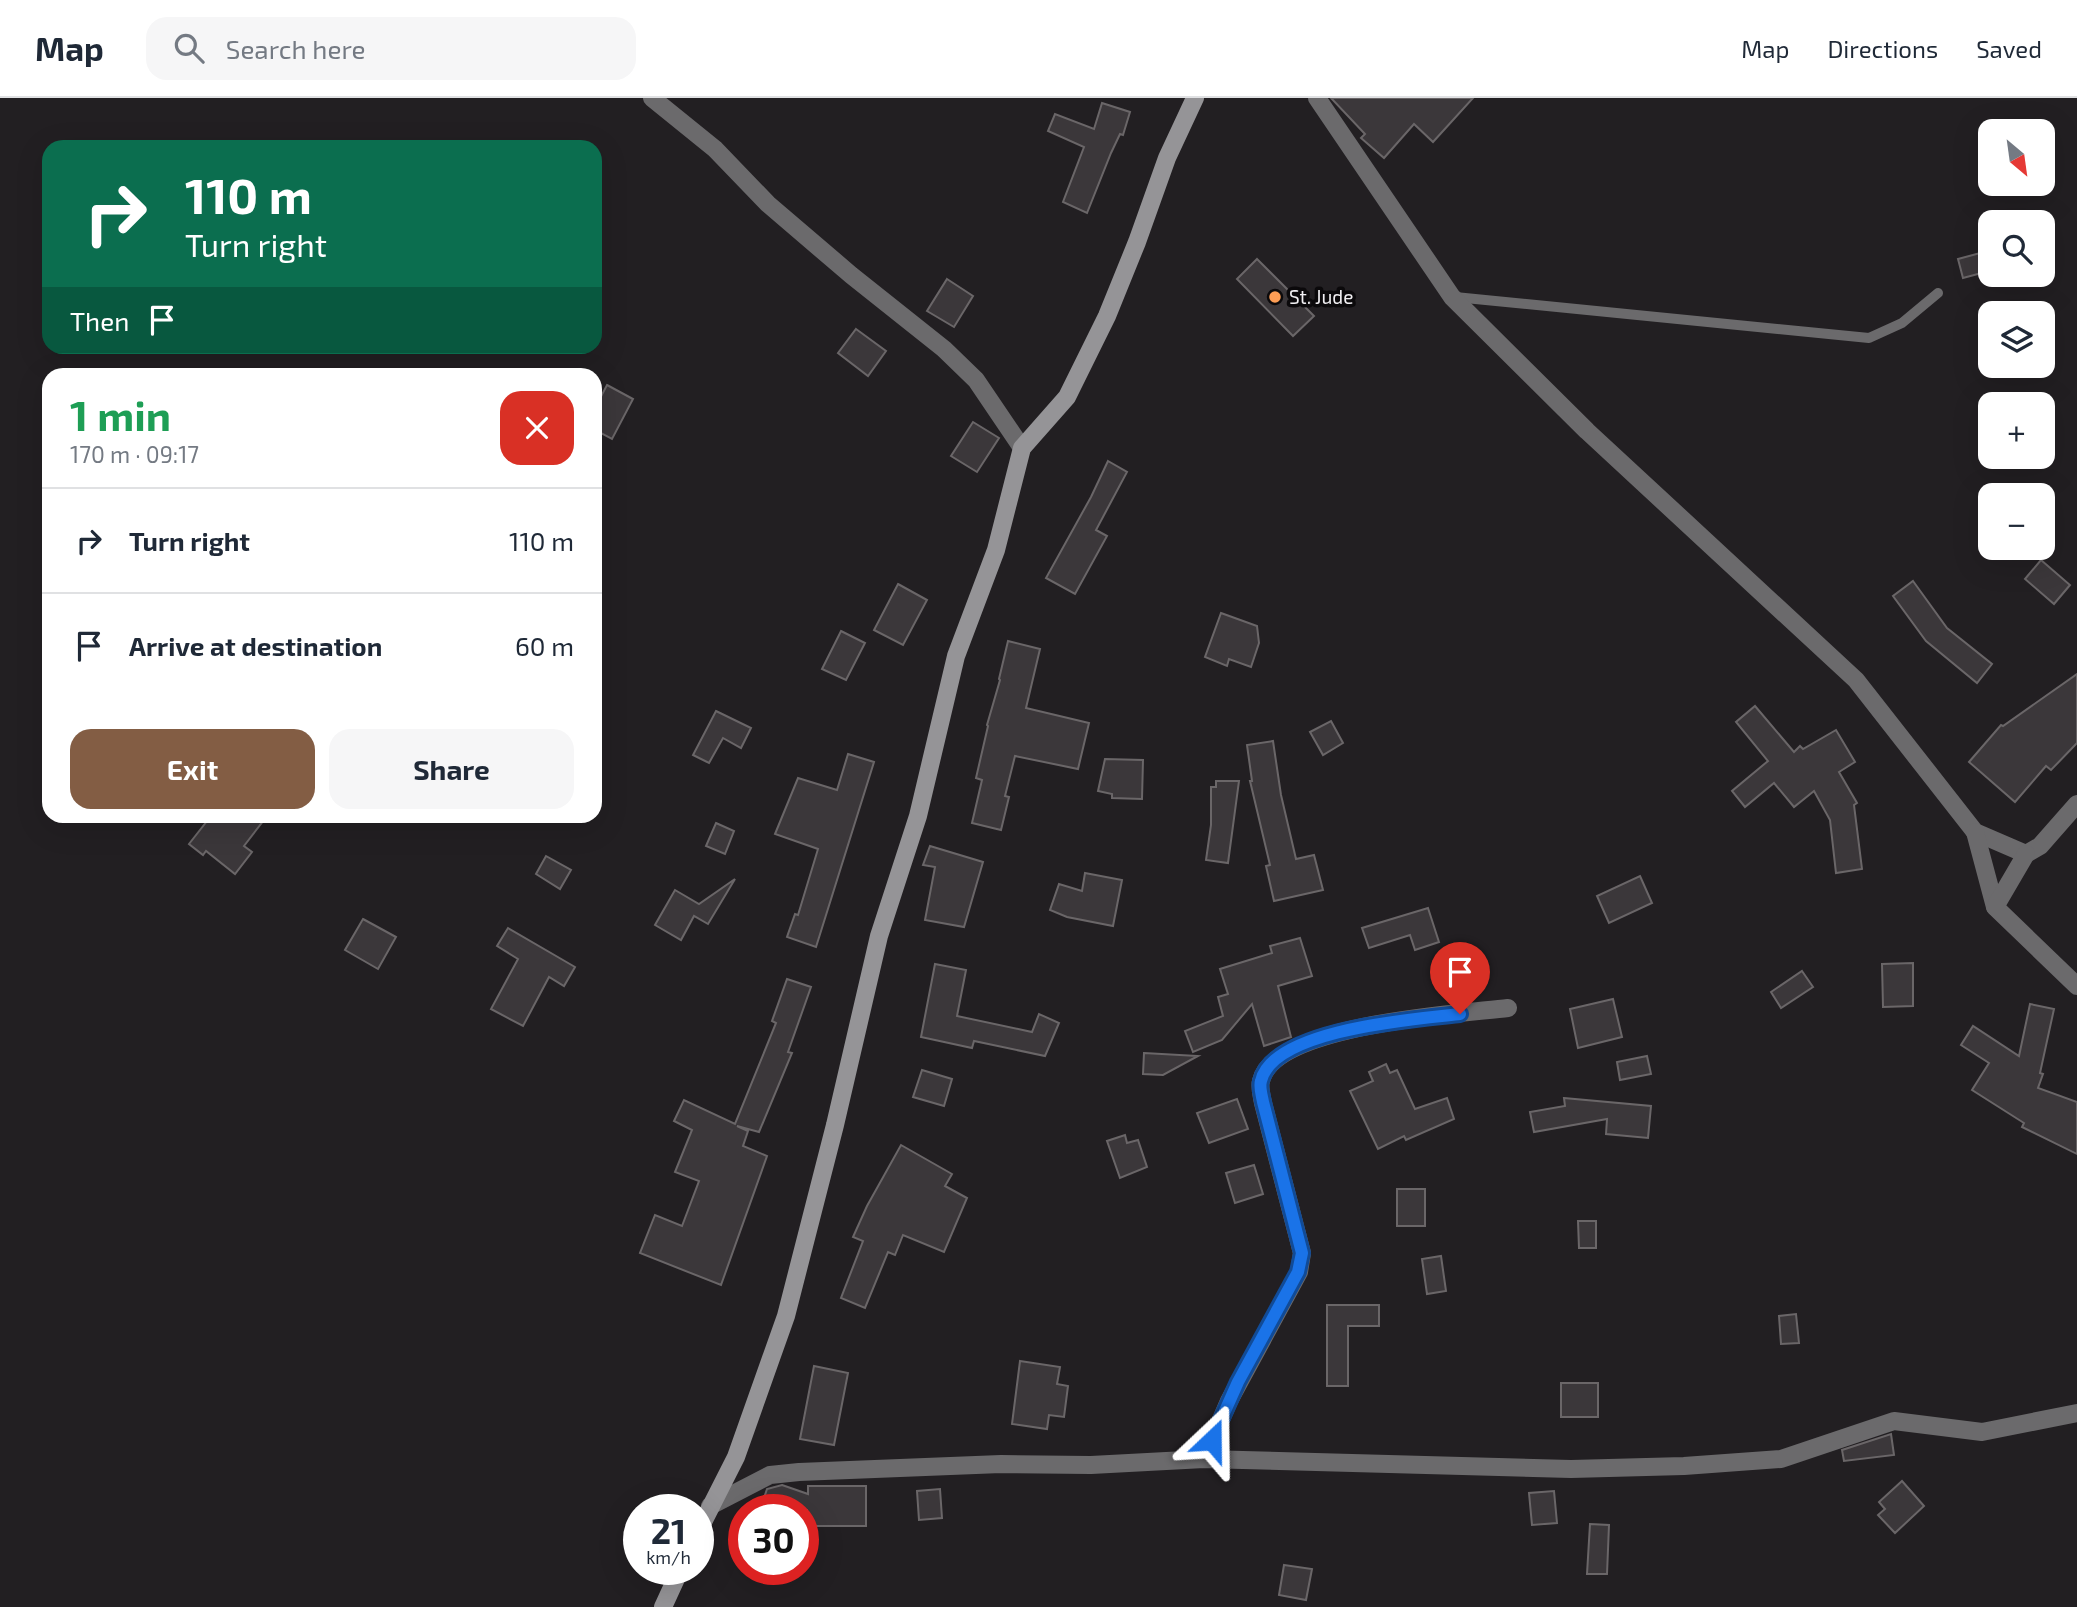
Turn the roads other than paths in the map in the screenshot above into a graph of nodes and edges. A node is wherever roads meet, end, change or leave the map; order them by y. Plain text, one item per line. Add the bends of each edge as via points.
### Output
1 (652, 98) edge
2 (1195, 98) edge
3 (1317, 98) edge
4 (1938, 293) dead end
5 (1452, 297) junction
6 (1022, 449) junction
7 (2077, 804) edge
8 (1975, 832) junction
9 (2026, 855) junction
10 (1995, 907) junction
11 (2077, 986) edge
12 (1508, 1008) dead end
13 (2077, 1413) edge
14 (1204, 1459) junction
15 (714, 1498) edge
16 (714, 1504) edge
17 (673, 1585) edge
18 (663, 1607) edge

1 - 6 street via 715,149 768,204 944,349 976,380
2 - 6 main road via 1167,158 1107,316 1068,397
3 - 5 street
4 - 5 lane via 1902,323 1869,338
5 - 8 street via 1587,431 1856,680
6 - 15 main road via 996,550 956,656 918,816 879,936 786,1316 736,1457
7 - 9 street via 2040,846
8 - 9 street
8 - 10 street
9 - 10 street
10 - 11 street
12 - 14 street via 1324,1035 1273,1061 1261,1081 1263,1102 1302,1253 1298,1272 1229,1401
13 - 14 street via 1982,1432 1894,1421 1781,1459 1684,1466 1571,1469
14 - 16 street via 769,1475
17 - 18 main road

